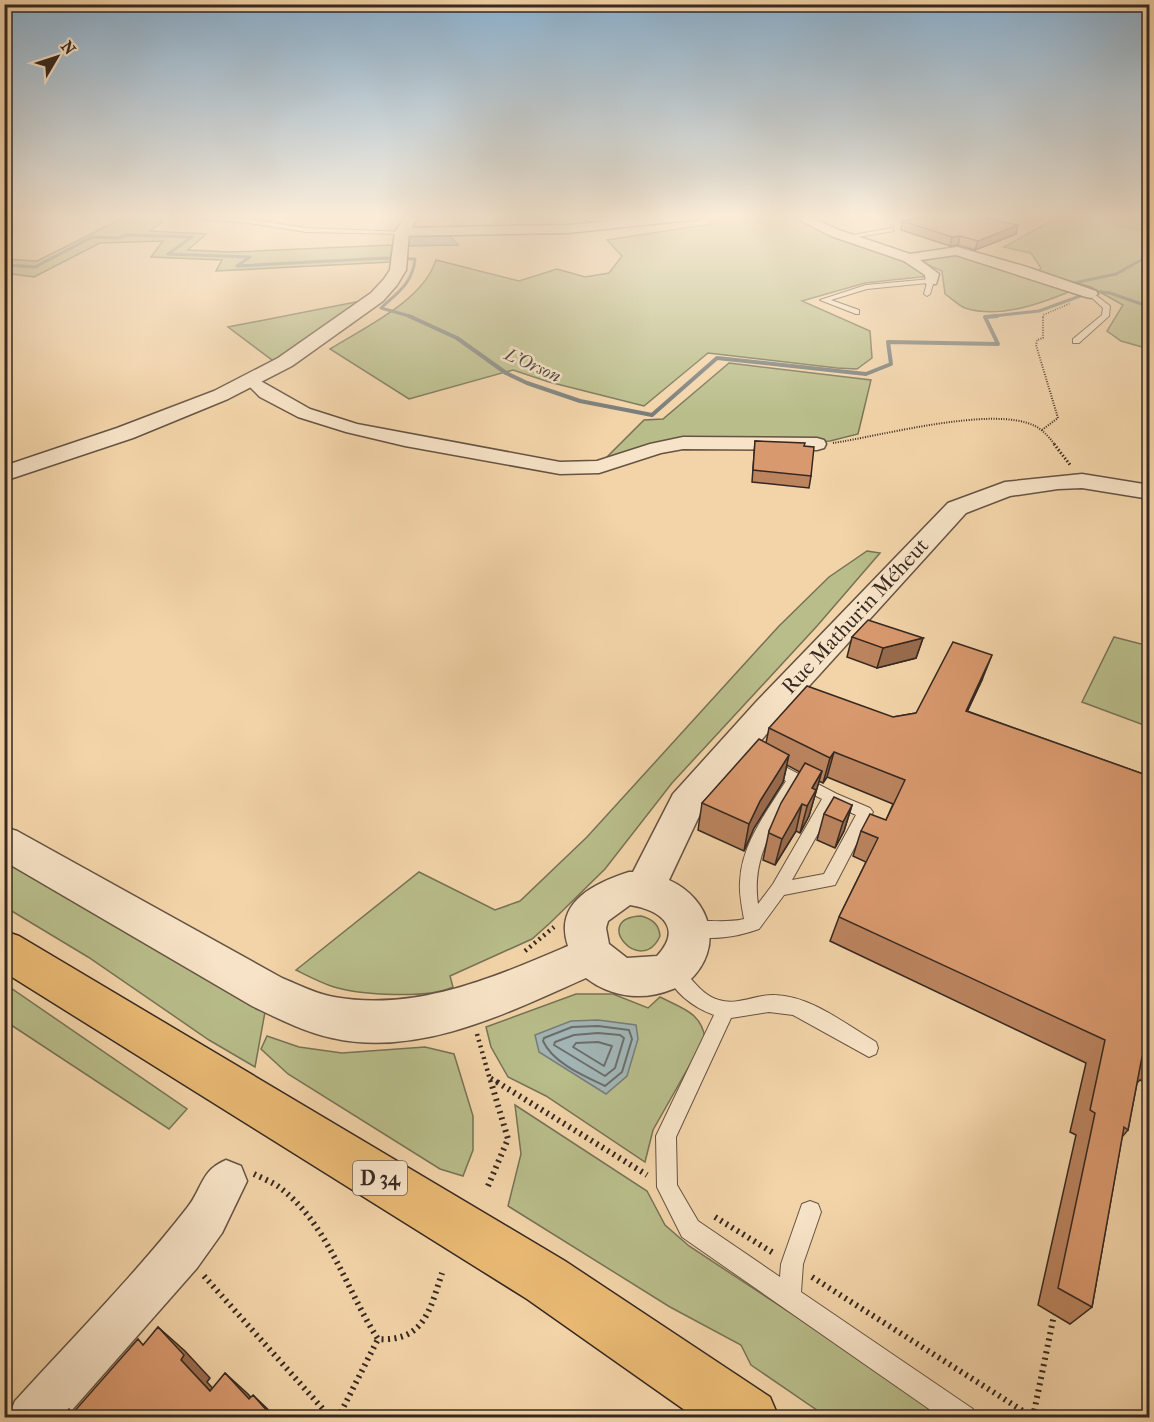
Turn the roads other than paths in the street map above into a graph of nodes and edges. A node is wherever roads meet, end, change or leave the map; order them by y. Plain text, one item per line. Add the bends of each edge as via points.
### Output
1 (391, 282) edge
2 (930, 282) edge
3 (1057, 282) edge
4 (929, 287) joint
5 (1085, 292) joint
6 (856, 312) dead end
7 (1076, 341) dead end
8 (252, 381) junction
9 (818, 444) road end
10 (4, 474) edge
11 (1149, 492) edge
12 (736, 746) junction
13 (795, 779) junction
14 (831, 797) junction
15 (4, 842) edge
16 (645, 889) junction
17 (779, 889) junction
18 (753, 924) junction
19 (691, 929) junction
20 (4, 949) edge
21 (593, 955) junction
22 (672, 970) junction
23 (726, 1010) junction
24 (869, 1048) dead end
25 (226, 1181) road end
26 (810, 1212) dead end
27 (789, 1297) junction
28 (32, 1418) edge
29 (749, 1418) edge
30 (964, 1418) edge

1 - 8 street via 377,297 315,342
2 - 4 street
3 - 5 street
4 - 6 lane via 866,287 824,300
5 - 7 lane via 1107,308 1105,315
8 - 9 street via 304,413 352,428 560,468 599,467 683,443
8 - 10 street via 125,433
11 - 12 street, Rue Mathurin Méheut via 1082,481 1041,483 1005,489 957,508
12 - 13 lane
12 - 16 street, Rue Mathurin Méheut via 687,804
13 - 14 lane
13 - 18 lane via 752,859 747,880
14 - 17 lane
14 - 17 lane via 865,812 829,880
15 - 21 street via 267,992 336,1018 379,1022 423,1017 467,1006
16 - 19 street via 675,903 686,915
16 - 21 street via 613,892 590,912 585,926 586,941
17 - 18 lane
18 - 19 lane via 729,930
19 - 22 street via 684,958
20 - 29 main road, D 34 via 546,1280
21 - 22 street via 620,976 657,977
22 - 23 lane via 680,984 700,999
23 - 24 lane via 783,1004
23 - 27 lane via 666,1136 667,1187 690,1229
25 - 28 street via 207,1218 181,1252
26 - 27 lane via 792,1264
27 - 30 lane

